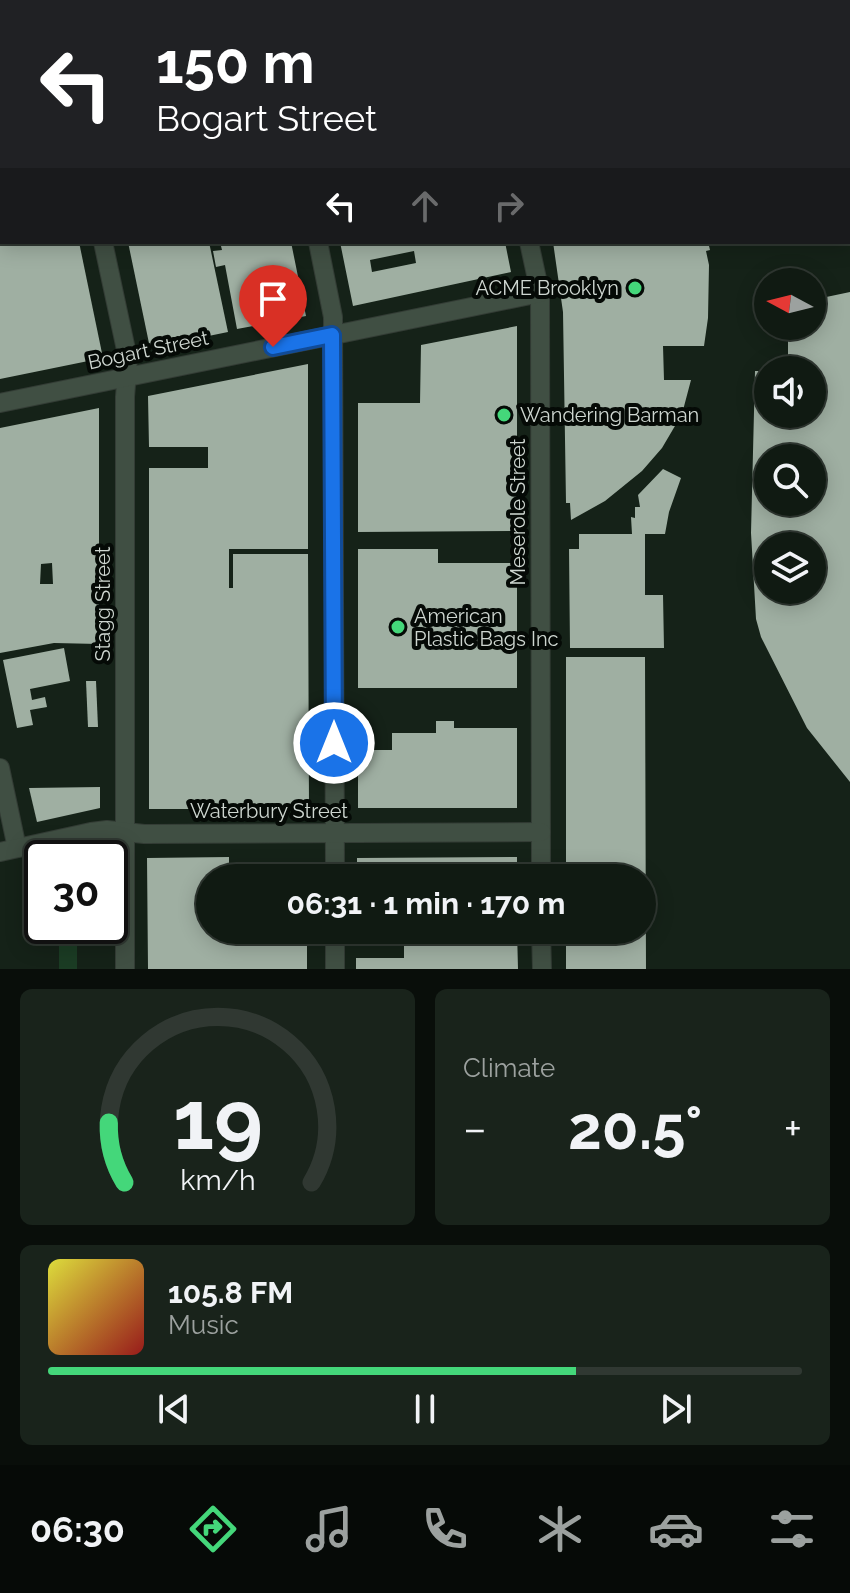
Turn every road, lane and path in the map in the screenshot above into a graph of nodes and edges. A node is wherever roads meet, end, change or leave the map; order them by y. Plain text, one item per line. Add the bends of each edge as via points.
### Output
1 (103, 244) edge
2 (318, 244) edge
3 (529, 244) edge
4 (540, 293) junction
5 (332, 335) junction
6 (126, 377) junction
7 (0, 403) edge
8 (0, 768) edge
9 (125, 832) junction
10 (541, 832) junction
11 (335, 833) junction
12 (8, 850) edge
13 (335, 864) edge
14 (541, 864) edge
15 (335, 944) edge
16 (541, 944) edge
17 (125, 969) edge
18 (335, 969) edge
19 (542, 969) edge

1 - 6 street, Stagg Street via 128,359
2 - 5 street
3 - 4 street, Meserole Street
4 - 5 street, Bogart Street
4 - 10 street, Meserole Street
5 - 6 street, Bogart Street
5 - 11 street
6 - 7 street, Bogart Street
6 - 9 street, Stagg Street
8 - 12 street
9 - 11 street, Waterbury Street
9 - 12 street, Waterbury Street via 91,832
9 - 17 street, Stagg Street
10 - 11 street, Waterbury Street
10 - 14 street, Meserole Street
11 - 13 street
15 - 18 street
16 - 19 street

